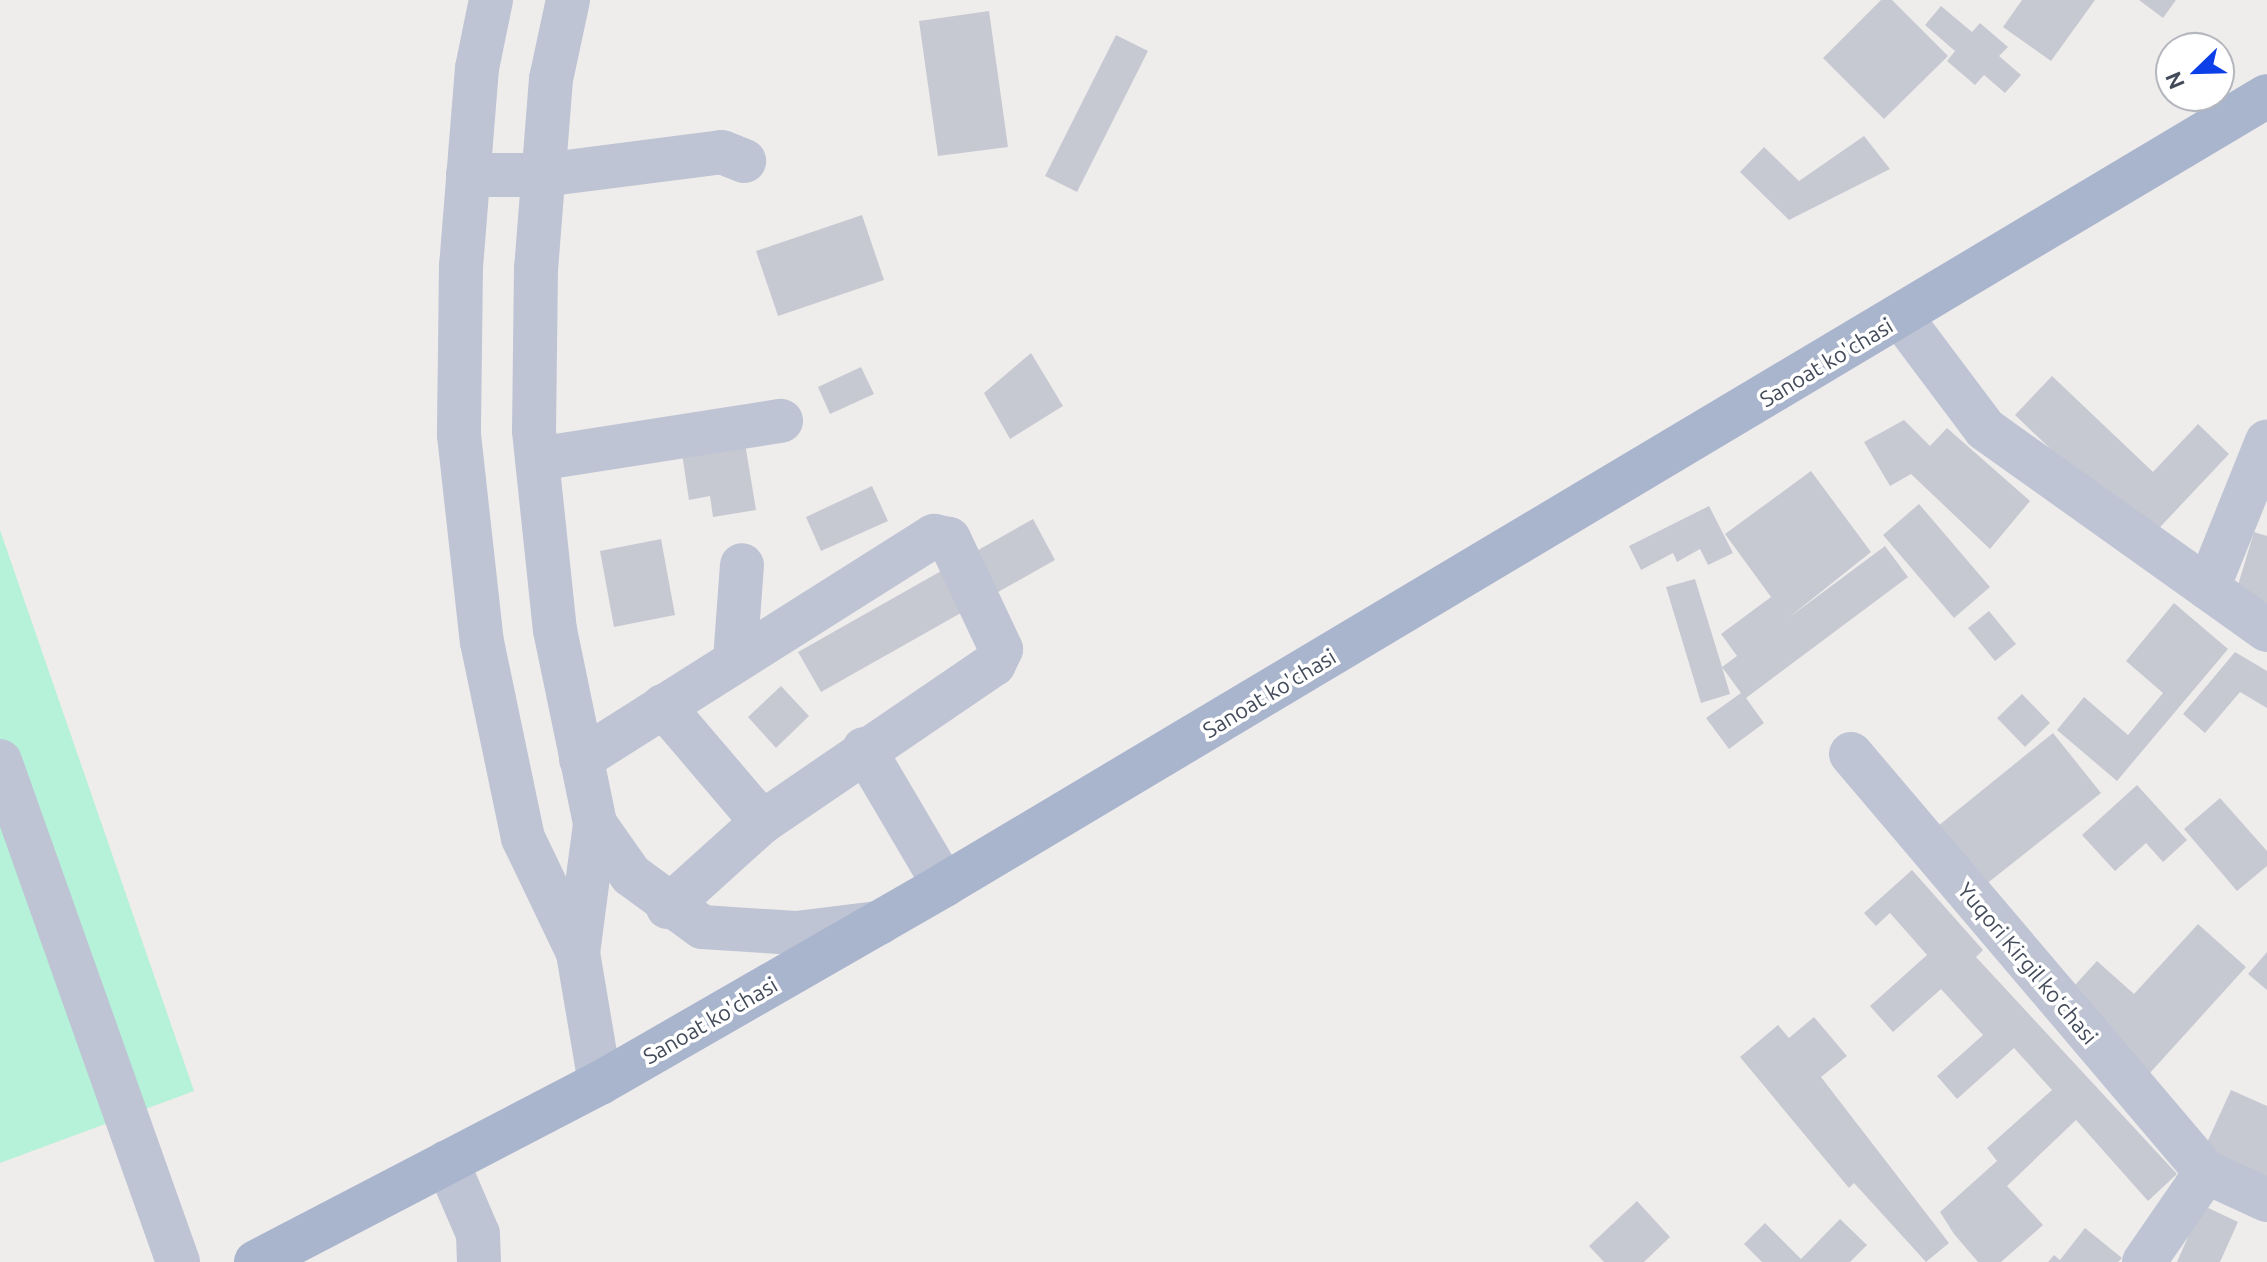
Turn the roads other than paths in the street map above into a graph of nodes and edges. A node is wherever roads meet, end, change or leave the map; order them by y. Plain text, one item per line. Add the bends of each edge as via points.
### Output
1 (491, 0) edge
2 (568, 0) edge
3 (2267, 96) edge
4 (744, 161) dead end
5 (468, 175) junction
6 (543, 175) junction
7 (1901, 317) junction
8 (781, 421) dead end
9 (2267, 441) edge
10 (537, 459) junction
11 (742, 565) dead end
12 (2208, 588) junction
13 (2267, 630) edge
14 (735, 660) junction
15 (663, 706) junction
16 (864, 749) junction
17 (1851, 754) dead end
18 (581, 759) junction
19 (0, 761) edge
20 (762, 822) junction
21 (595, 824) junction
22 (944, 885) junction
23 (668, 907) junction
24 (879, 923) junction
25 (578, 953) junction
26 (600, 1083) junction
27 (447, 1162) junction
28 (2206, 1172) junction
29 (2267, 1200) edge
30 (178, 1262) edge
31 (256, 1262) edge
32 (479, 1262) edge
33 (2144, 1262) edge

1 - 5 street
2 - 6 street
3 - 7 main road, Sanoat ko'chasi
4 - 6 street via 722,152
5 - 6 street
5 - 25 street via 459,435 482,642 523,838
6 - 10 street
7 - 12 street via 1985,429
7 - 22 main road, Sanoat ko'chasi
8 - 10 street
9 - 12 street
10 - 18 street via 555,630
11 - 14 street
12 - 13 street
14 - 15 street
14 - 16 street via 934,536 949,539 1001,649 994,664
15 - 18 street
15 - 20 street
16 - 20 street
16 - 22 street
17 - 28 street, Yuqori Kirgil koʻchasi
18 - 21 street
19 - 30 street
20 - 23 street
21 - 23 street via 631,875
21 - 25 street
22 - 24 main road, Sanoat ko'chasi
23 - 24 street via 702,927 739,933
24 - 26 main road, Sanoat ko'chasi
25 - 26 street
26 - 27 main road, Sanoat ko'chasi
27 - 31 main road, Sanoat ko'chasi
27 - 32 street via 478,1234
28 - 29 street, Yuqori Kirgil koʻchasi
28 - 33 street

